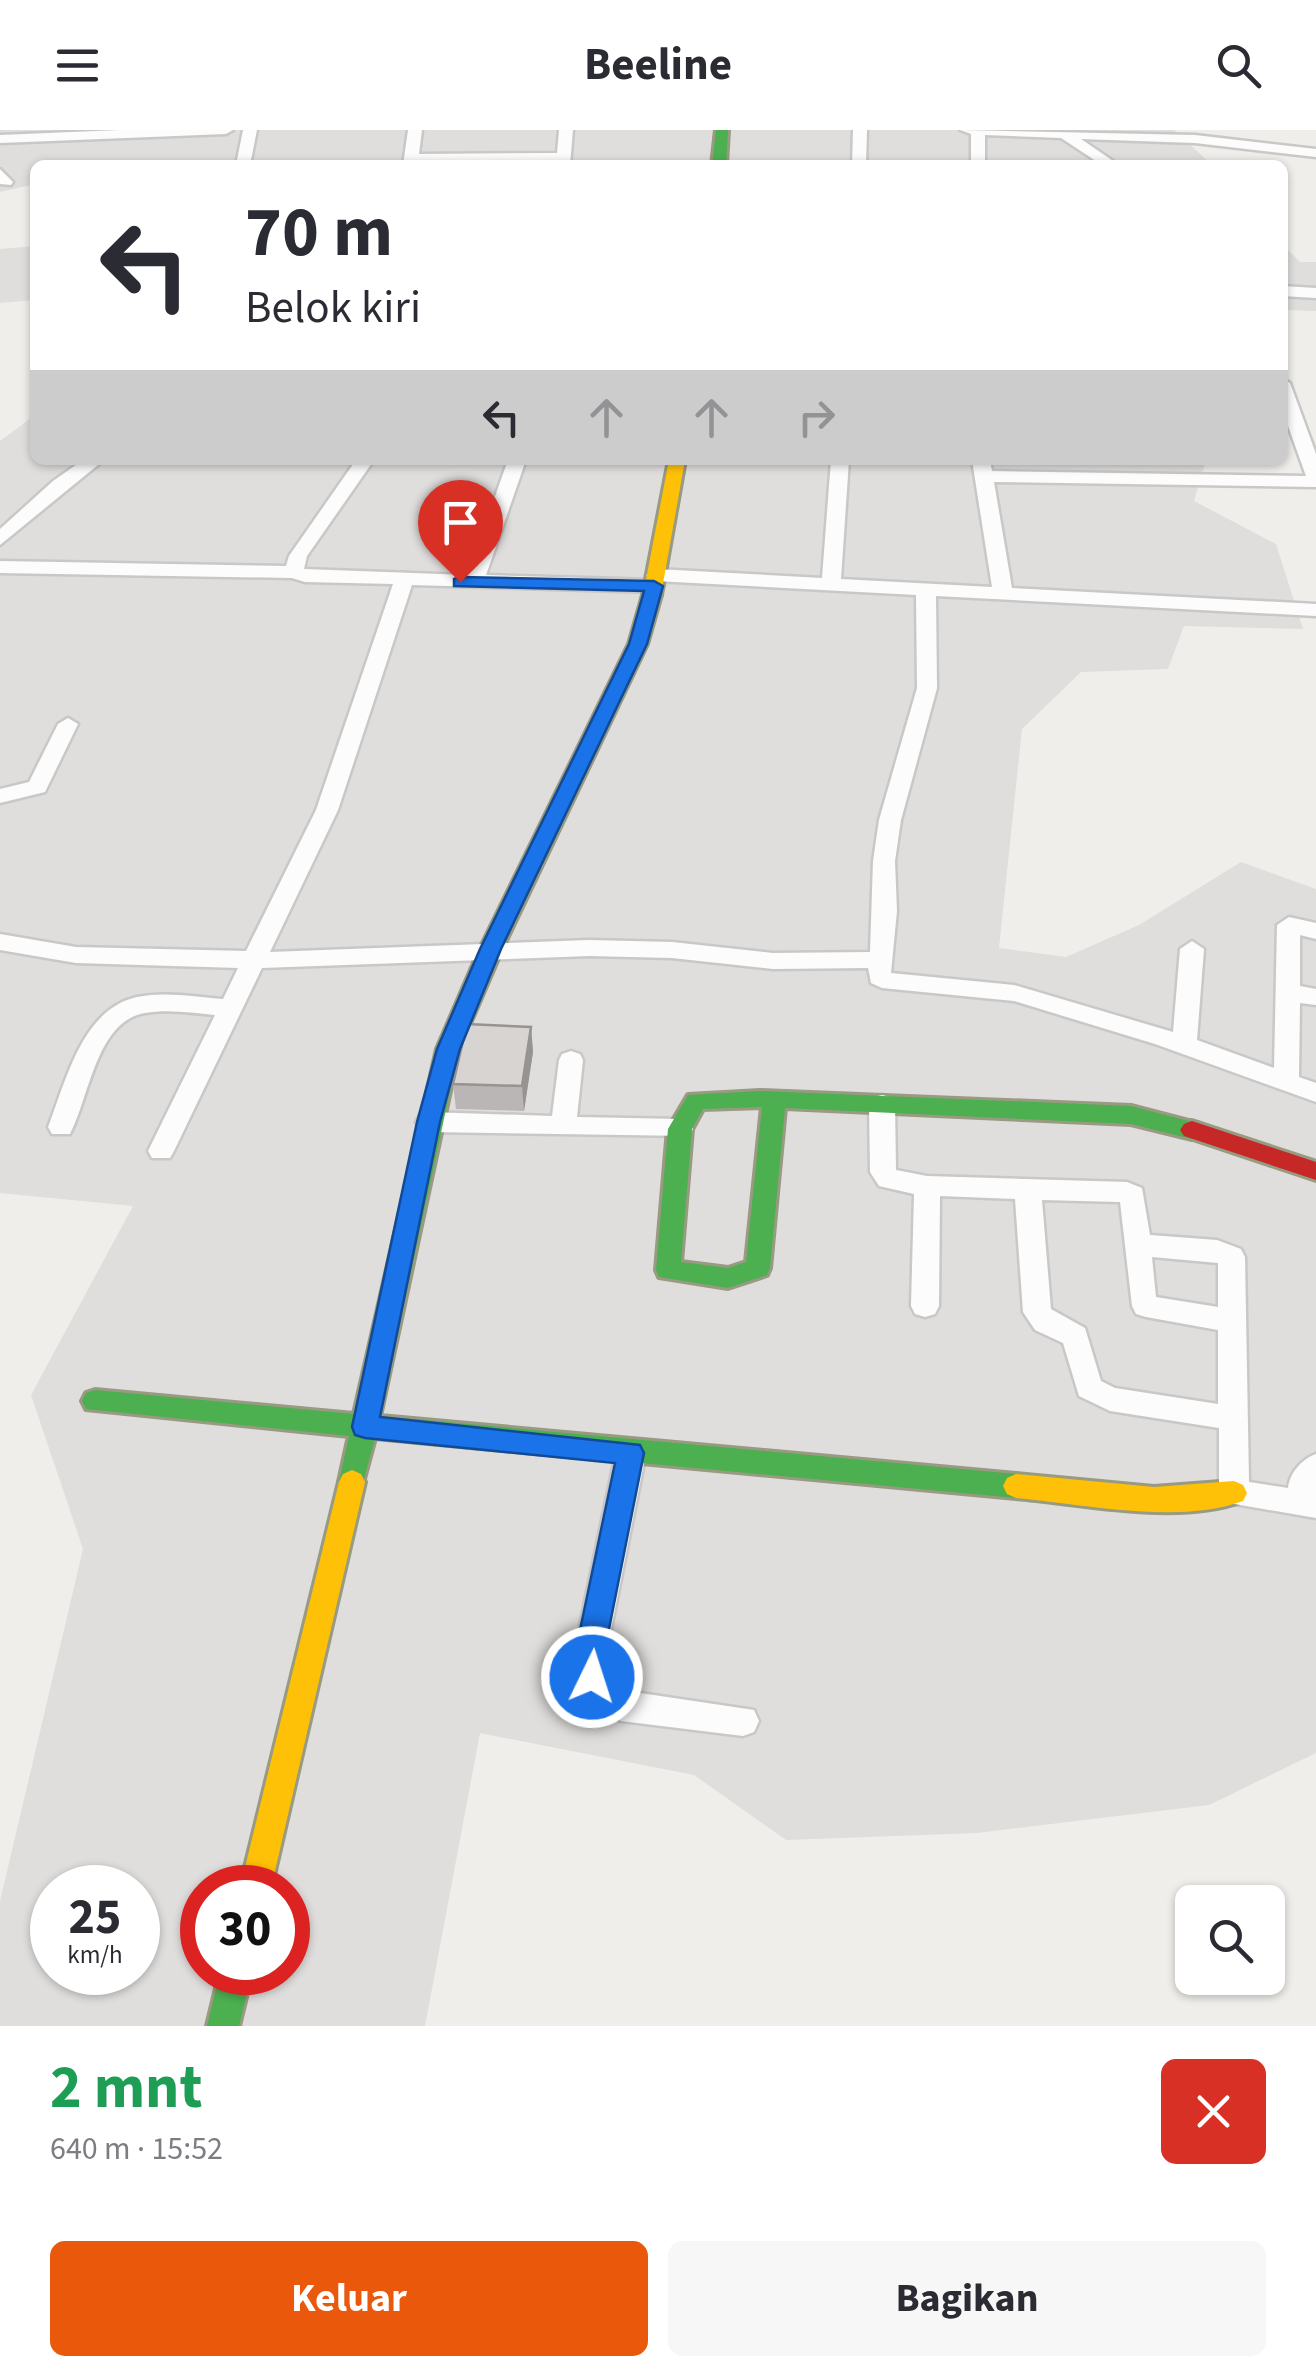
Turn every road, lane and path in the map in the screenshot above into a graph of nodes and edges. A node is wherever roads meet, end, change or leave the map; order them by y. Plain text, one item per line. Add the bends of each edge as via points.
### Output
1 (226, 130) edge
2 (250, 130) edge
3 (415, 130) edge
4 (566, 130) edge
5 (722, 130) edge
6 (860, 130) edge
7 (967, 130) edge
8 (978, 130) edge
9 (1060, 131) edge
10 (0, 139) edge
11 (1316, 153) edge
12 (244, 160) edge
13 (411, 160) edge
14 (563, 160) edge
15 (719, 160) edge
16 (858, 160) edge
17 (978, 160) edge
18 (1104, 160) edge
19 (1288, 291) edge
20 (1316, 293) edge
21 (1288, 400) edge
22 (88, 465) edge
23 (362, 465) edge
24 (515, 465) edge
25 (677, 465) edge
26 (840, 465) edge
27 (982, 468) edge
28 (1316, 480) edge
29 (0, 539) edge
30 (0, 567) edge
31 (294, 572) junction
32 (404, 580) junction
33 (655, 580) junction
34 (474, 583) junction
35 (831, 584) junction
36 (926, 589) junction
37 (1003, 592) junction
38 (1316, 610) edge
39 (68, 724) dead end
40 (0, 796) edge
41 (1316, 931) edge
42 (0, 942) edge
43 (491, 949) junction
44 (1192, 949) dead end
45 (257, 960) junction
46 (878, 960) junction
47 (1288, 993) junction
48 (1316, 998) edge
49 (233, 1008) junction
50 (1184, 1045) junction
51 (571, 1060) dead end
52 (1286, 1081) junction
53 (1316, 1093) edge
54 (774, 1100) junction
55 (882, 1104) junction
56 (429, 1122) junction
57 (563, 1126) junction
58 (61, 1127) dead end
59 (680, 1128) junction
60 (161, 1152) dead end
61 (1316, 1171) edge
62 (928, 1186) junction
63 (1028, 1190) junction
64 (1139, 1245) junction
65 (925, 1306) dead end
66 (1234, 1321) junction
67 (96, 1401) dead end
68 (1233, 1418) junction
69 (365, 1427) junction
70 (631, 1453) junction
71 (1316, 1467) edge
72 (1234, 1493) junction
73 (1309, 1504) edge
74 (743, 1721) dead end
75 (260, 1865) edge
76 (230, 1995) edge
77 (223, 2026) edge

1 - 10 street
2 - 12 street
3 - 13 street
4 - 14 street
5 - 15 main road
6 - 16 street
7 - 8 street
8 - 9 street
8 - 17 street
9 - 11 street
9 - 18 street
19 - 20 street
21 - 28 street
22 - 29 street
23 - 31 street via 298,556
24 - 34 street
25 - 33 main road
26 - 35 street
27 - 28 street
27 - 37 street
30 - 31 street
31 - 32 street
32 - 34 street
32 - 45 street via 328,810
33 - 34 street
33 - 35 street
33 - 43 main road via 624,676
35 - 36 street
36 - 37 street
36 - 46 street via 927,688 890,820
37 - 38 street
39 - 40 street via 37,788
41 - 47 street via 1289,926
42 - 45 street via 76,955
43 - 45 street
43 - 46 street
43 - 56 main road via 454,1034
44 - 50 street
45 - 49 street
46 - 50 street via 879,977 890,982 1014,993
47 - 48 street
47 - 52 street
49 - 58 street via 137,1005 116,1014 102,1030
49 - 60 street
50 - 52 street
51 - 57 street
52 - 53 street
54 - 55 main road
54 - 59 main road via 696,1101
54 - 59 main road via 758,1268 748,1276 685,1275 666,1268
55 - 61 main road via 1132,1114
55 - 62 street via 885,1176
56 - 57 street
56 - 69 main road
57 - 59 street
62 - 63 street
62 - 65 street
63 - 64 street via 1134,1195
63 - 68 street via 1036,1312 1076,1336 1089,1388 1110,1399
64 - 66 street via 1142,1294 1151,1310
64 - 66 street via 1230,1258
66 - 68 street
67 - 69 main road
68 - 72 street
69 - 70 main road
69 - 75 main road
70 - 72 main road via 1160,1496
70 - 74 street via 591,1649 592,1677 622,1706
71 - 73 street via 1303,1484
72 - 73 street
76 - 77 main road

